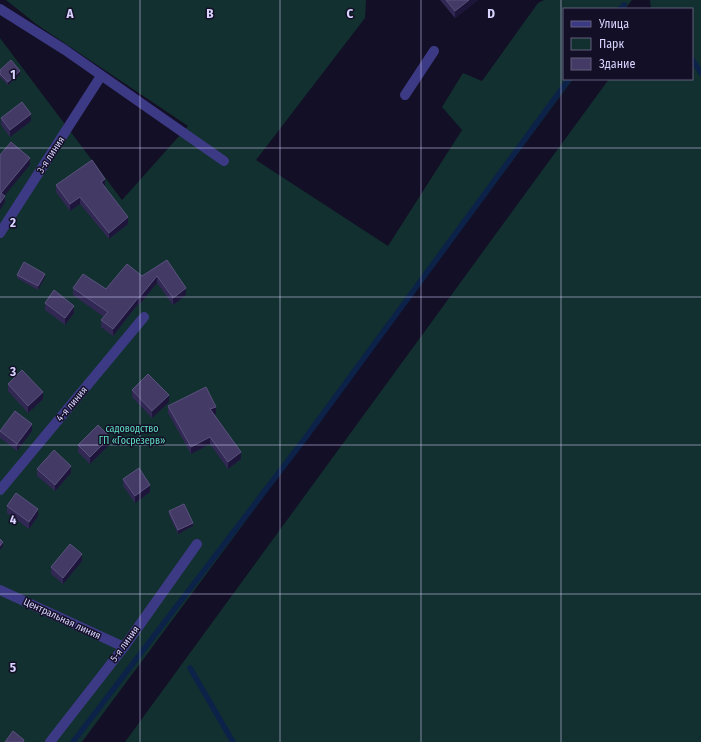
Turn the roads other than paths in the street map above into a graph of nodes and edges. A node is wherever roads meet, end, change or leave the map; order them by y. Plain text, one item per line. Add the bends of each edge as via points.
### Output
1 (0, 10) edge
2 (434, 51) dead end
3 (102, 76) junction
4 (405, 95) dead end
5 (224, 161) dead end
6 (0, 233) edge
7 (144, 317) dead end
8 (0, 490) edge
9 (197, 544) dead end
10 (0, 590) edge
11 (124, 647) junction
12 (50, 742) edge

1 - 3 street
2 - 4 street
3 - 5 street
3 - 6 street, 3-я линия
7 - 8 street, 4-я линия
9 - 11 street, 5-я линия
10 - 11 street, Центральная линия
11 - 12 street, 5-я линия

